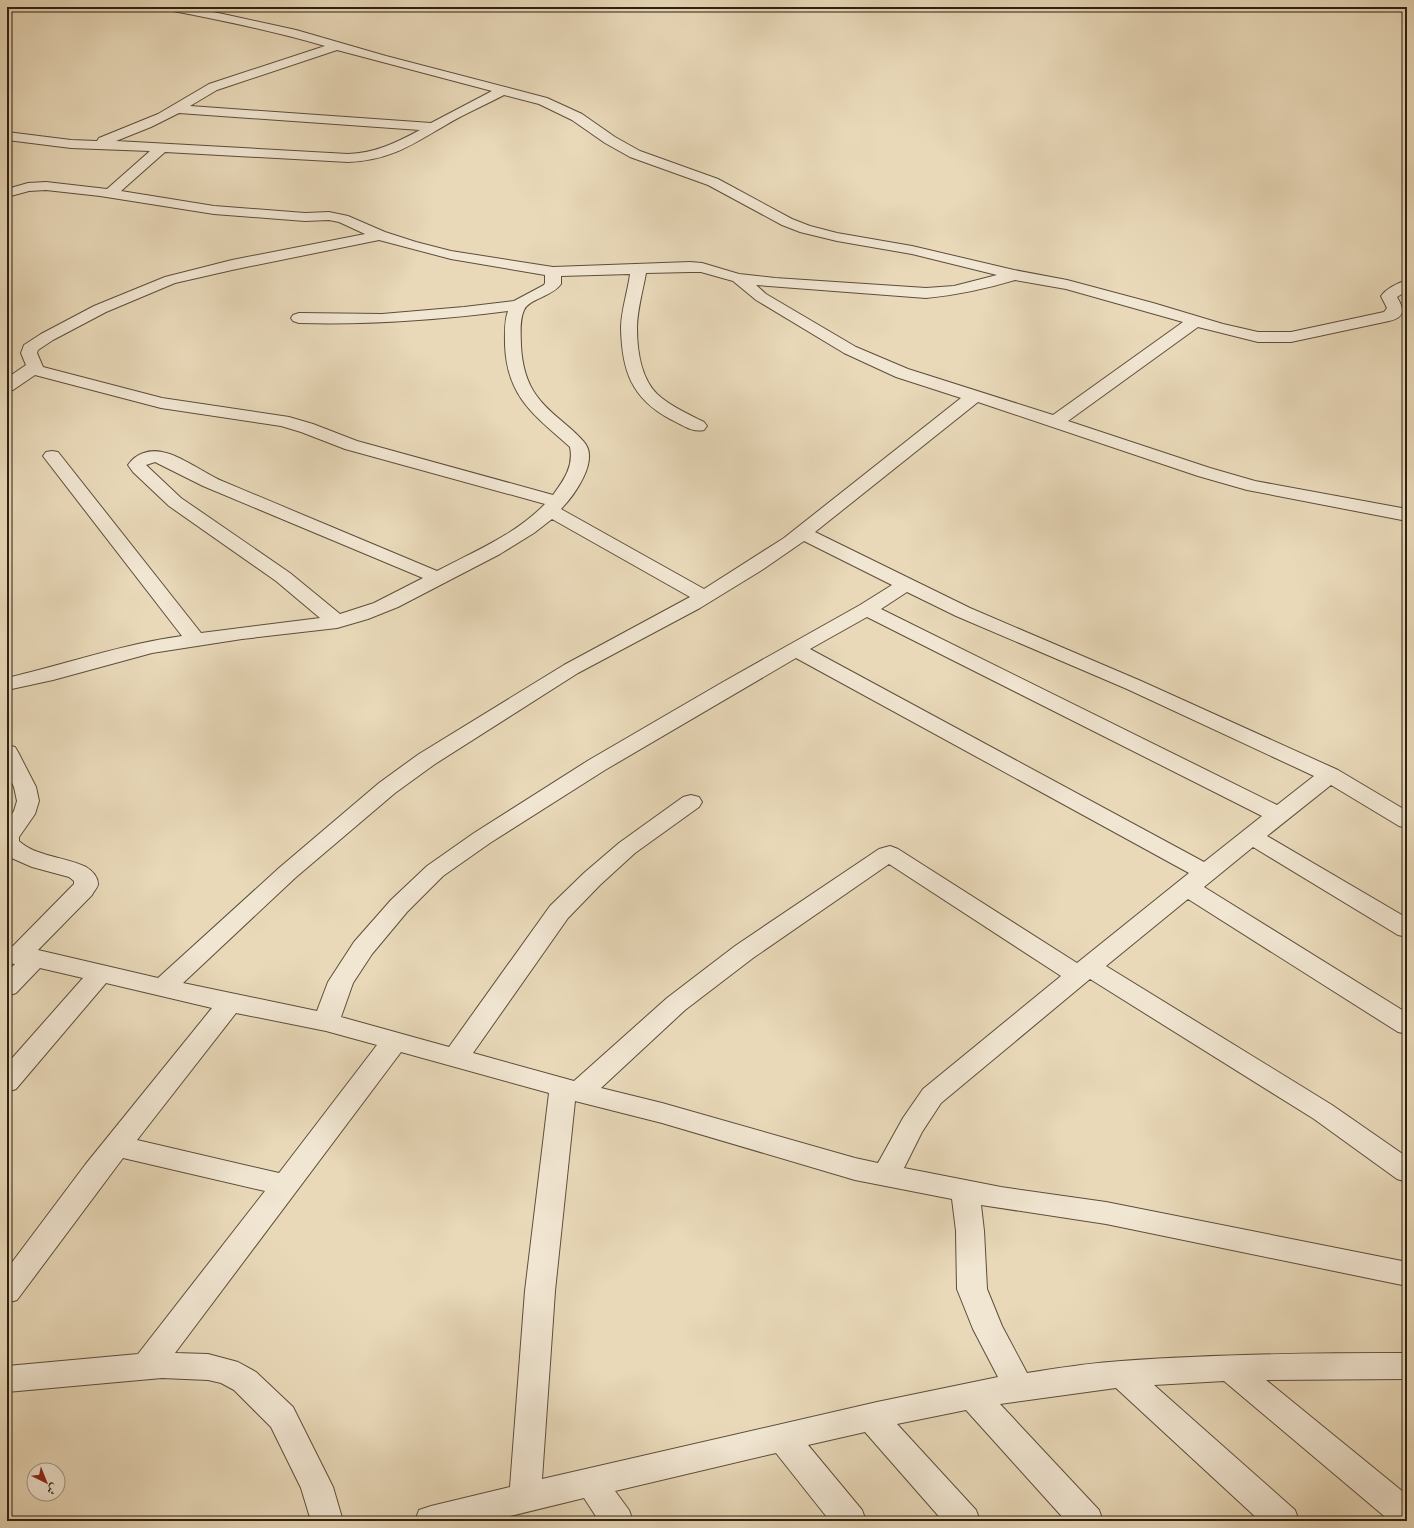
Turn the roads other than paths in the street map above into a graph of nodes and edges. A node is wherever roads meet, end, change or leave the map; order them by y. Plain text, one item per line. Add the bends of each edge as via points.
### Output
1 (168, 7) edge
2 (337, 46) junction
3 (504, 90) junction
4 (176, 109) junction
5 (435, 126) junction
6 (7, 136) edge
7 (21, 138) junction
8 (98, 144) junction
9 (7, 145) edge
10 (162, 147) junction
11 (7, 193) edge
12 (110, 194) junction
13 (380, 235) junction
14 (639, 268) junction
15 (553, 272) junction
16 (1014, 275) junction
17 (738, 278) junction
18 (1407, 285) edge
19 (519, 305) junction
20 (299, 318) dead end
21 (1196, 321) junction
22 (32, 369) junction
23 (7, 386) edge
24 (975, 397) junction
25 (1055, 422) junction
26 (698, 426) dead end
27 (52, 456) dead end
28 (554, 506) junction
29 (1407, 515) edge
30 (802, 533) junction
31 (438, 578) junction
32 (907, 584) junction
33 (704, 598) junction
34 (866, 609) junction
35 (337, 622) junction
36 (196, 640) junction
37 (795, 649) junction
38 (7, 684) edge
39 (7, 752) edge
40 (1330, 774) junction
41 (691, 802) dead end
42 (1278, 815) junction
43 (1407, 821) edge
44 (1251, 836) junction
45 (1205, 872) junction
46 (1187, 887) junction
47 (1407, 929) edge
48 (20, 956) edge
49 (1084, 971) junction
50 (101, 973) junction
51 (7, 987) edge
52 (164, 988) junction
53 (230, 1003) junction
54 (326, 1022) junction
55 (1407, 1025) edge
56 (395, 1041) junction
57 (456, 1057) junction
58 (7, 1082) edge
59 (571, 1090) junction
60 (117, 1146) junction
61 (1407, 1171) edge
62 (886, 1175) junction
63 (286, 1185) junction
64 (965, 1190) junction
65 (1407, 1274) edge
66 (7, 1292) edge
67 (147, 1366) junction
68 (1407, 1366) edge
69 (1230, 1368) junction
70 (1121, 1374) junction
71 (7, 1379) edge
72 (1019, 1387) junction
73 (973, 1396) junction
74 (871, 1416) junction
75 (783, 1438) junction
76 (591, 1482) junction
77 (525, 1496) junction
78 (1407, 1515) edge
79 (326, 1521) edge
80 (431, 1521) edge
81 (617, 1521) edge
82 (850, 1521) edge
83 (964, 1521) edge
84 (1087, 1521) edge
85 (1283, 1521) edge

1 - 2 street via 223,17
2 - 3 street
2 - 4 street via 213,87
3 - 5 street
3 - 16 street via 554,106 577,117 635,154 713,182 761,209 805,229 912,250
4 - 5 street
4 - 8 street via 144,126
5 - 10 street via 398,147 378,155 360,158
6 - 7 street
7 - 8 street via 71,144
7 - 9 street
8 - 10 street
10 - 12 street
11 - 12 street via 37,186
12 - 13 street via 214,210 306,217 329,216 343,219
13 - 15 street via 451,255
13 - 22 street via 212,269 138,292 100,309 30,348 29,353 35,366
14 - 15 street
14 - 17 street via 702,268
14 - 26 street via 629,327 634,371 651,397 669,411
15 - 19 street via 553,284 549,288
16 - 17 street via 954,291 926,293
16 - 21 street via 1113,296
17 - 24 street via 761,297 850,350 902,373
18 - 21 street via 1389,296 1395,308 1394,313 1389,316 1291,337 1258,337
19 - 20 street via 396,318
19 - 28 street via 512,320 512,347 521,387 536,407 578,445 581,453 581,463 576,476
21 - 25 street
22 - 23 street
22 - 28 street via 161,403 294,424 351,445
24 - 25 street
24 - 30 street via 966,401
25 - 29 street via 1253,486
27 - 36 street
28 - 31 street via 523,533
28 - 33 street
30 - 32 street
30 - 33 street
31 - 35 street via 395,602
31 - 35 street via 209,482 162,457 147,458 139,462 139,468 175,502 283,577
32 - 34 street
32 - 40 street via 963,612 1134,684
33 - 52 street via 571,669 427,759 387,788 287,873
34 - 37 street
34 - 42 street
35 - 36 street
36 - 38 street via 164,644
37 - 45 street
37 - 54 street via 597,765 435,871 399,906 363,948 341,982
39 - 48 street via 28,800 28,806 8,836 9,846 18,852 77,872 86,878 84,889
40 - 42 street
40 - 43 street
41 - 57 street via 627,848 560,912
42 - 44 street
44 - 45 street
44 - 47 street
45 - 46 street
46 - 49 street
46 - 55 street
48 - 50 street
48 - 51 street
49 - 59 street via 887,854 744,952
49 - 61 street via 1323,1112
49 - 62 street via 932,1096 909,1131
50 - 52 street
50 - 58 street
52 - 53 street
53 - 54 street
53 - 60 street
54 - 56 street
56 - 57 street
56 - 63 street
57 - 59 street
59 - 62 street via 662,1113 854,1169
59 - 77 street via 540,1292
60 - 63 street
60 - 66 street
62 - 64 street
63 - 67 street
64 - 65 street via 1001,1198 1106,1213
64 - 72 street via 970,1231 972,1289 988,1329
67 - 71 street
67 - 79 street via 208,1367 227,1371 245,1381 282,1417 317,1487
68 - 69 street
69 - 70 street
69 - 78 street
70 - 72 street
70 - 85 street
72 - 73 street
73 - 74 street
73 - 84 street
74 - 75 street
74 - 83 street
75 - 76 street
75 - 82 street
76 - 77 street
76 - 81 street
77 - 80 street

